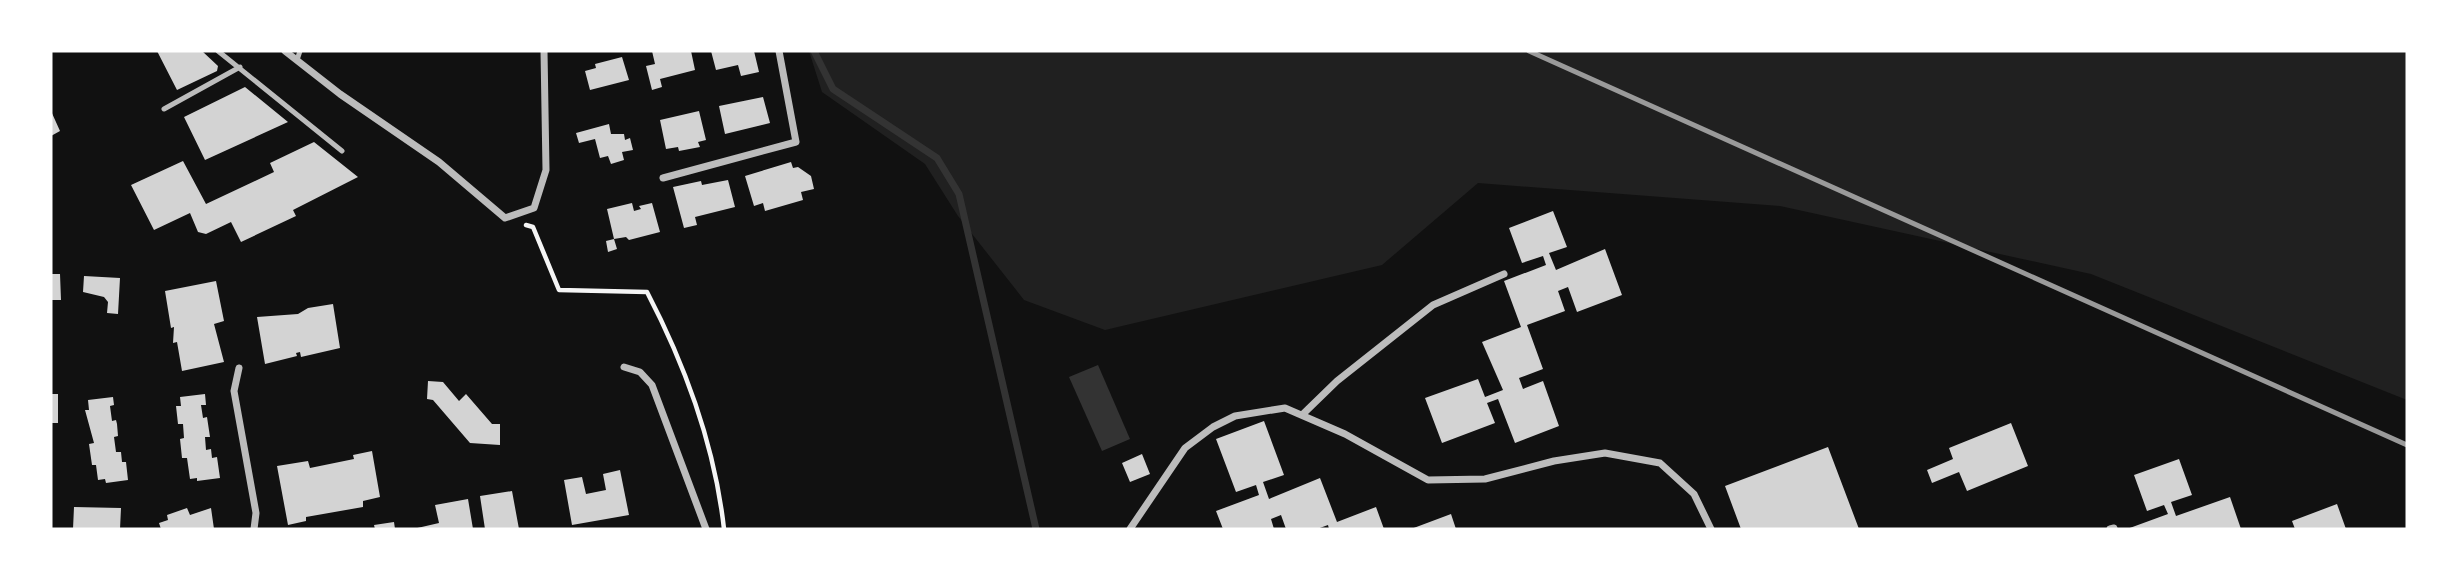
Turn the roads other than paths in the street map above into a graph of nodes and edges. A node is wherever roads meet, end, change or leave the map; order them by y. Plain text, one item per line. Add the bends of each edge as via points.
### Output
1 (218, 51) edge
2 (285, 51) edge
3 (300, 51) edge
4 (544, 51) edge
5 (779, 51) edge
6 (298, 60) junction
7 (240, 67) junction
8 (164, 109) dead end
9 (342, 151) dead end
10 (663, 178) dead end
11 (1504, 274) dead end
12 (624, 367) dead end
13 (239, 369) dead end
14 (1302, 415) junction
15 (254, 529) edge
16 (706, 529) edge
17 (1130, 529) edge
18 (1711, 529) edge

1 - 7 lane
2 - 6 street
3 - 6 lane
4 - 6 street via 546,170 534,208 506,218 439,162
5 - 10 street via 796,142
7 - 8 lane
7 - 9 lane
11 - 14 street via 1433,305 1337,381
12 - 16 street via 640,372 652,385
13 - 15 street via 234,391 256,513
14 - 17 street via 1285,408 1235,416 1213,427 1185,448
14 - 18 street via 1428,480 1485,479 1605,453 1660,463 1695,494

